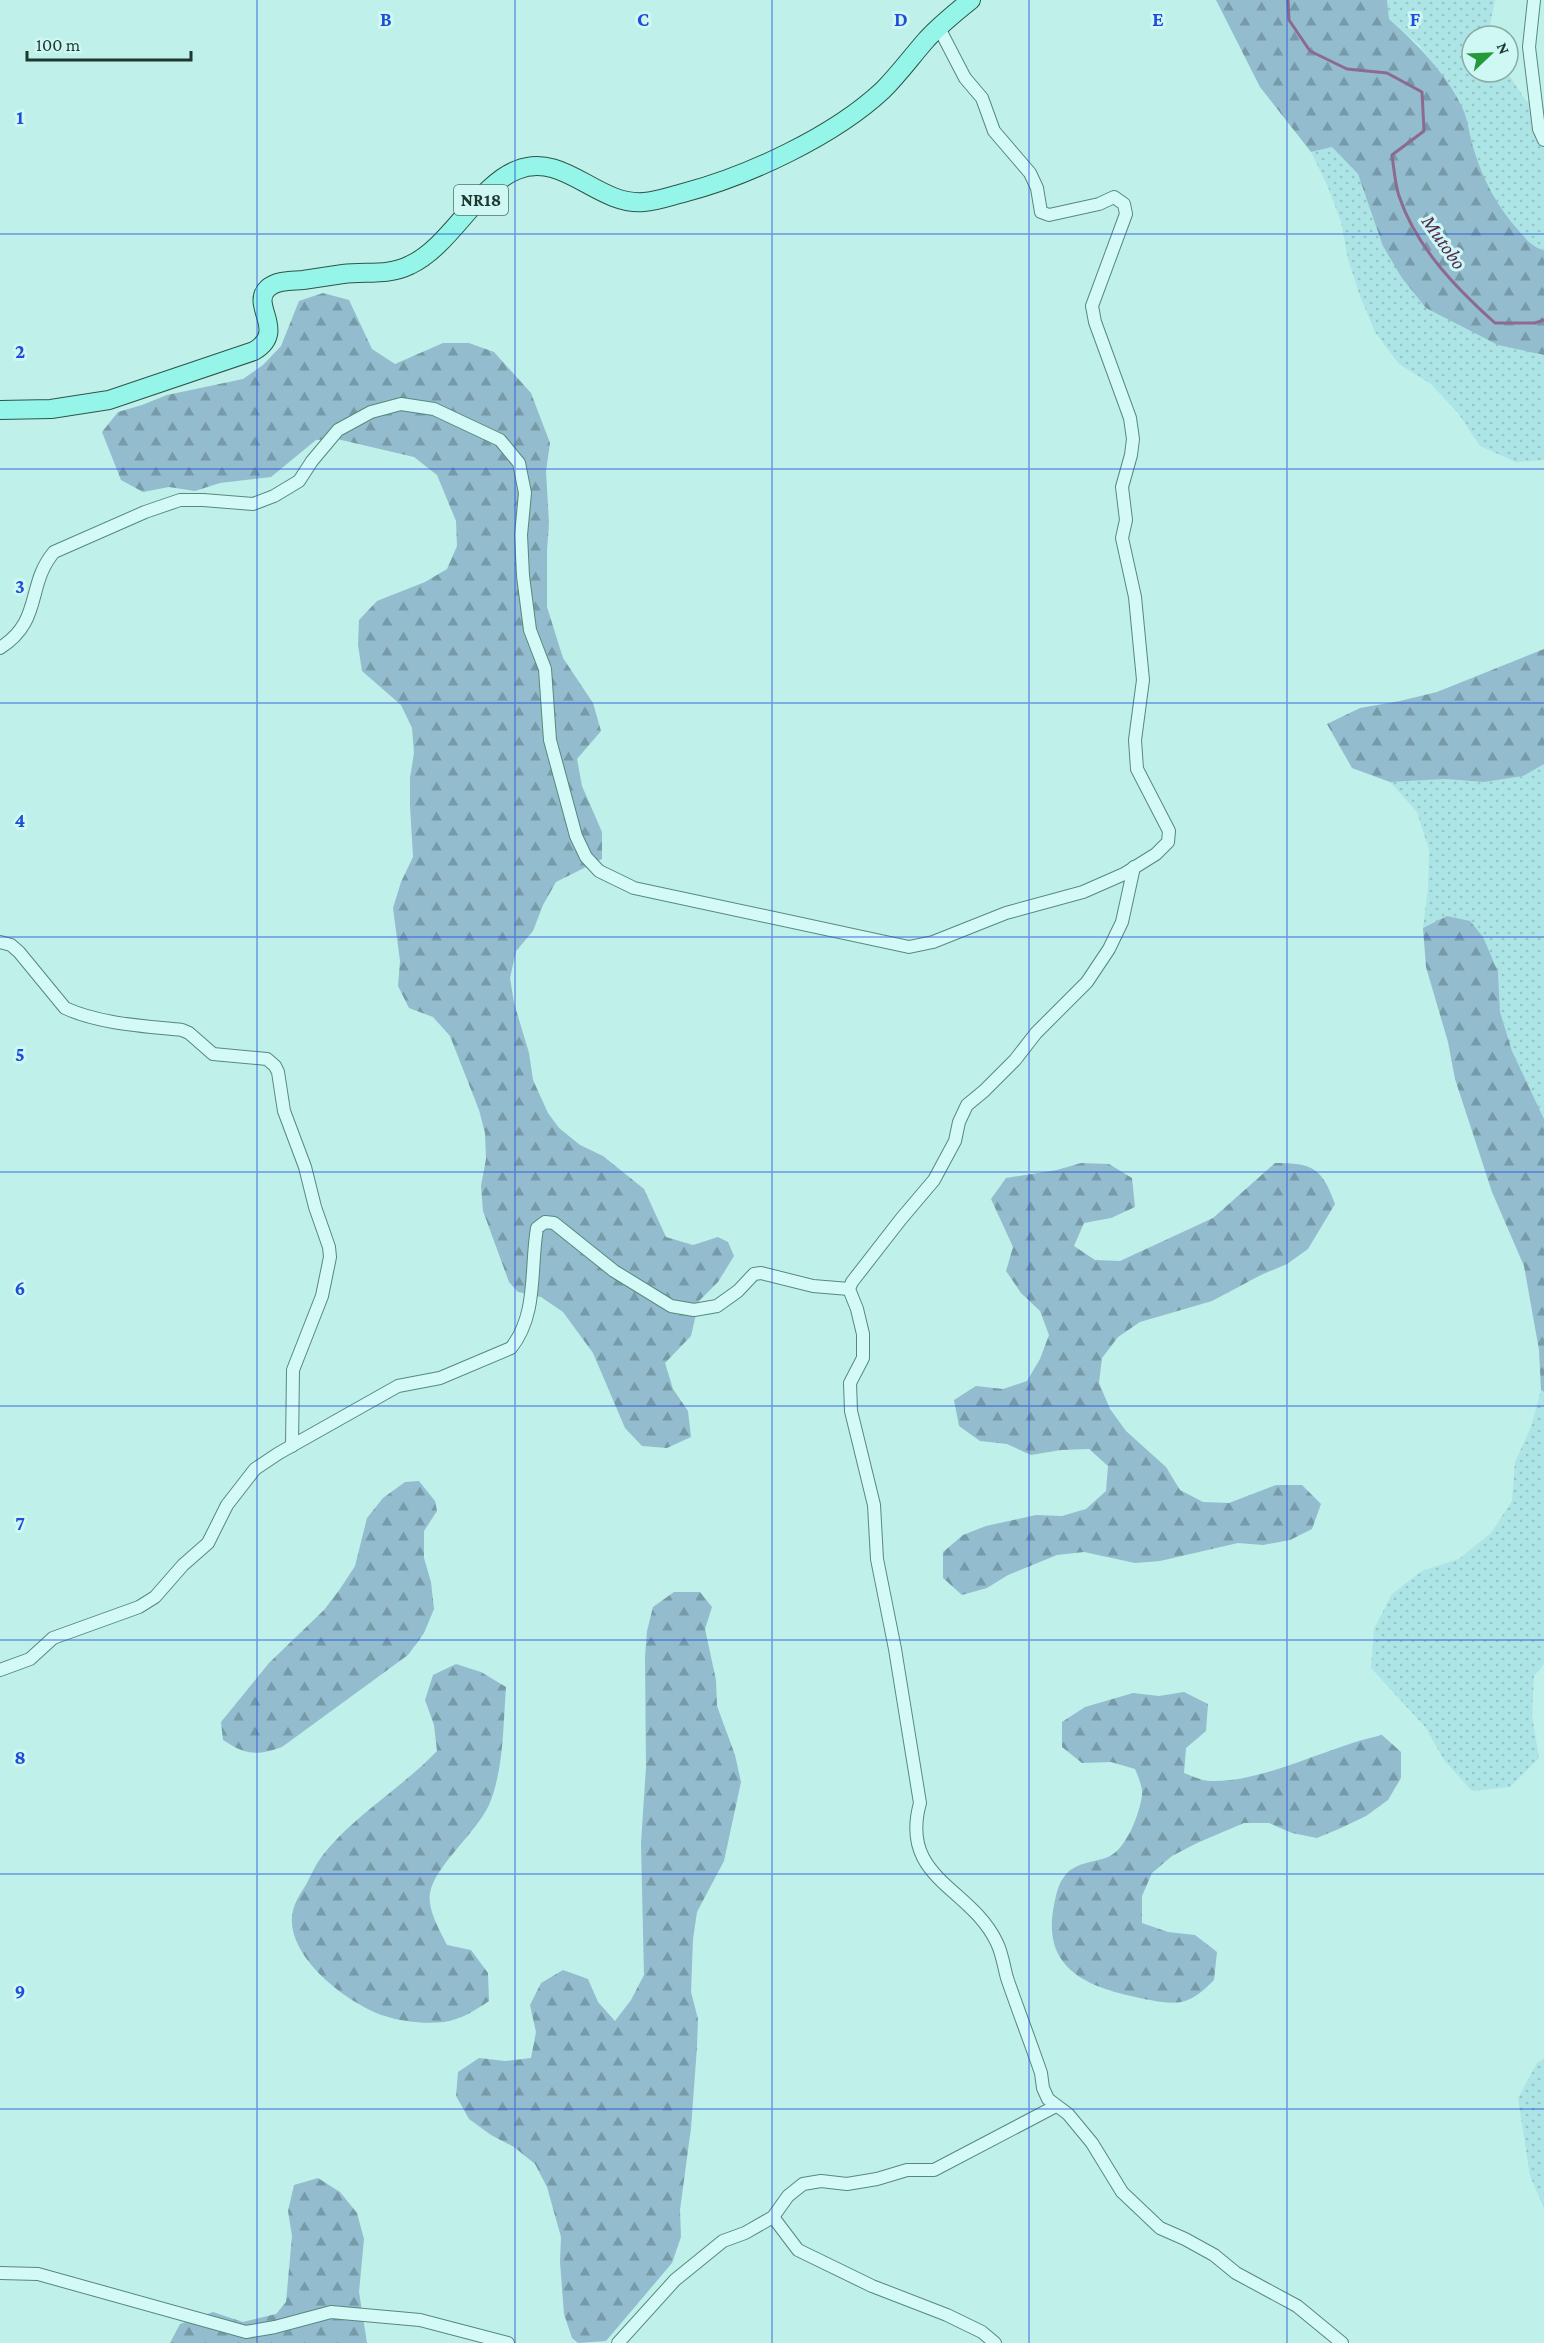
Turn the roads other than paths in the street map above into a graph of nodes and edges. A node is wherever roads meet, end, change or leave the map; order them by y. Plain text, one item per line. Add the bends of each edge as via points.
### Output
1 (971, 0) edge
2 (1534, 0) edge
3 (939, 28) junction
4 (1544, 140) edge
5 (0, 410) edge
6 (0, 648) edge
7 (1134, 867) junction
8 (0, 942) edge
9 (849, 1289) junction
10 (292, 1446) junction
11 (0, 1670) edge
12 (1056, 2106) junction
13 (773, 2217) junction
14 (0, 2273) edge
15 (508, 2343) edge
16 (618, 2343) edge
17 (995, 2343) edge
18 (1342, 2343) edge

1 - 3 main road, NR18
2 - 4 street via 1529,47 1539,129
3 - 5 main road, NR18 via 854,116 742,174 668,197 632,202 620,201 558,169 527,166 502,177 437,245 411,265 385,273 274,284 263,295 267,341 254,351 109,400 51,409
3 - 7 street via 964,78 981,98 994,132 1030,173 1041,212 1049,215 1114,197 1124,204 1126,214 1092,306 1130,418 1133,439 1122,487 1126,520 1122,538 1135,597 1143,680 1135,740 1137,769 1169,831 1168,842
6 - 7 street via 14,639 30,615 45,562 54,552 180,500 254,504 299,481 338,430 371,412 402,404 434,409 500,440 519,463 525,493 521,534 523,576 530,630 545,669 550,740 576,836 599,872 634,888 909,947 933,942 1006,913 1083,892
7 - 9 street via 1122,922 1087,982 967,1105 955,1141 934,1180
8 - 10 street via 19,952 66,1008 75,1013 182,1030 213,1054 267,1059 275,1066 284,1111 305,1167 330,1257 322,1296 293,1370
9 - 10 street via 813,1287 761,1273 754,1274 717,1305 694,1310 670,1306 614,1271 554,1223 545,1222 537,1228 533,1249 531,1305 511,1348 440,1378 398,1386
9 - 12 street via 863,1334 863,1358 850,1383 851,1411 874,1505 877,1559 920,1803 915,1834 920,1854 984,1922 998,1943 1043,2088
10 - 11 street via 255,1469 227,1505 208,1543 155,1597 139,1607 53,1638 30,1659
12 - 13 street via 934,2170 907,2170 847,2184 803,2184 788,2196
12 - 18 street via 1068,2114 1092,2143 1122,2192 1160,2228 1214,2255 1236,2273 1297,2306
13 - 16 street via 723,2241 675,2280
13 - 17 street via 798,2250 872,2286 947,2315
14 - 15 street via 38,2274 246,2332 331,2312 420,2320

